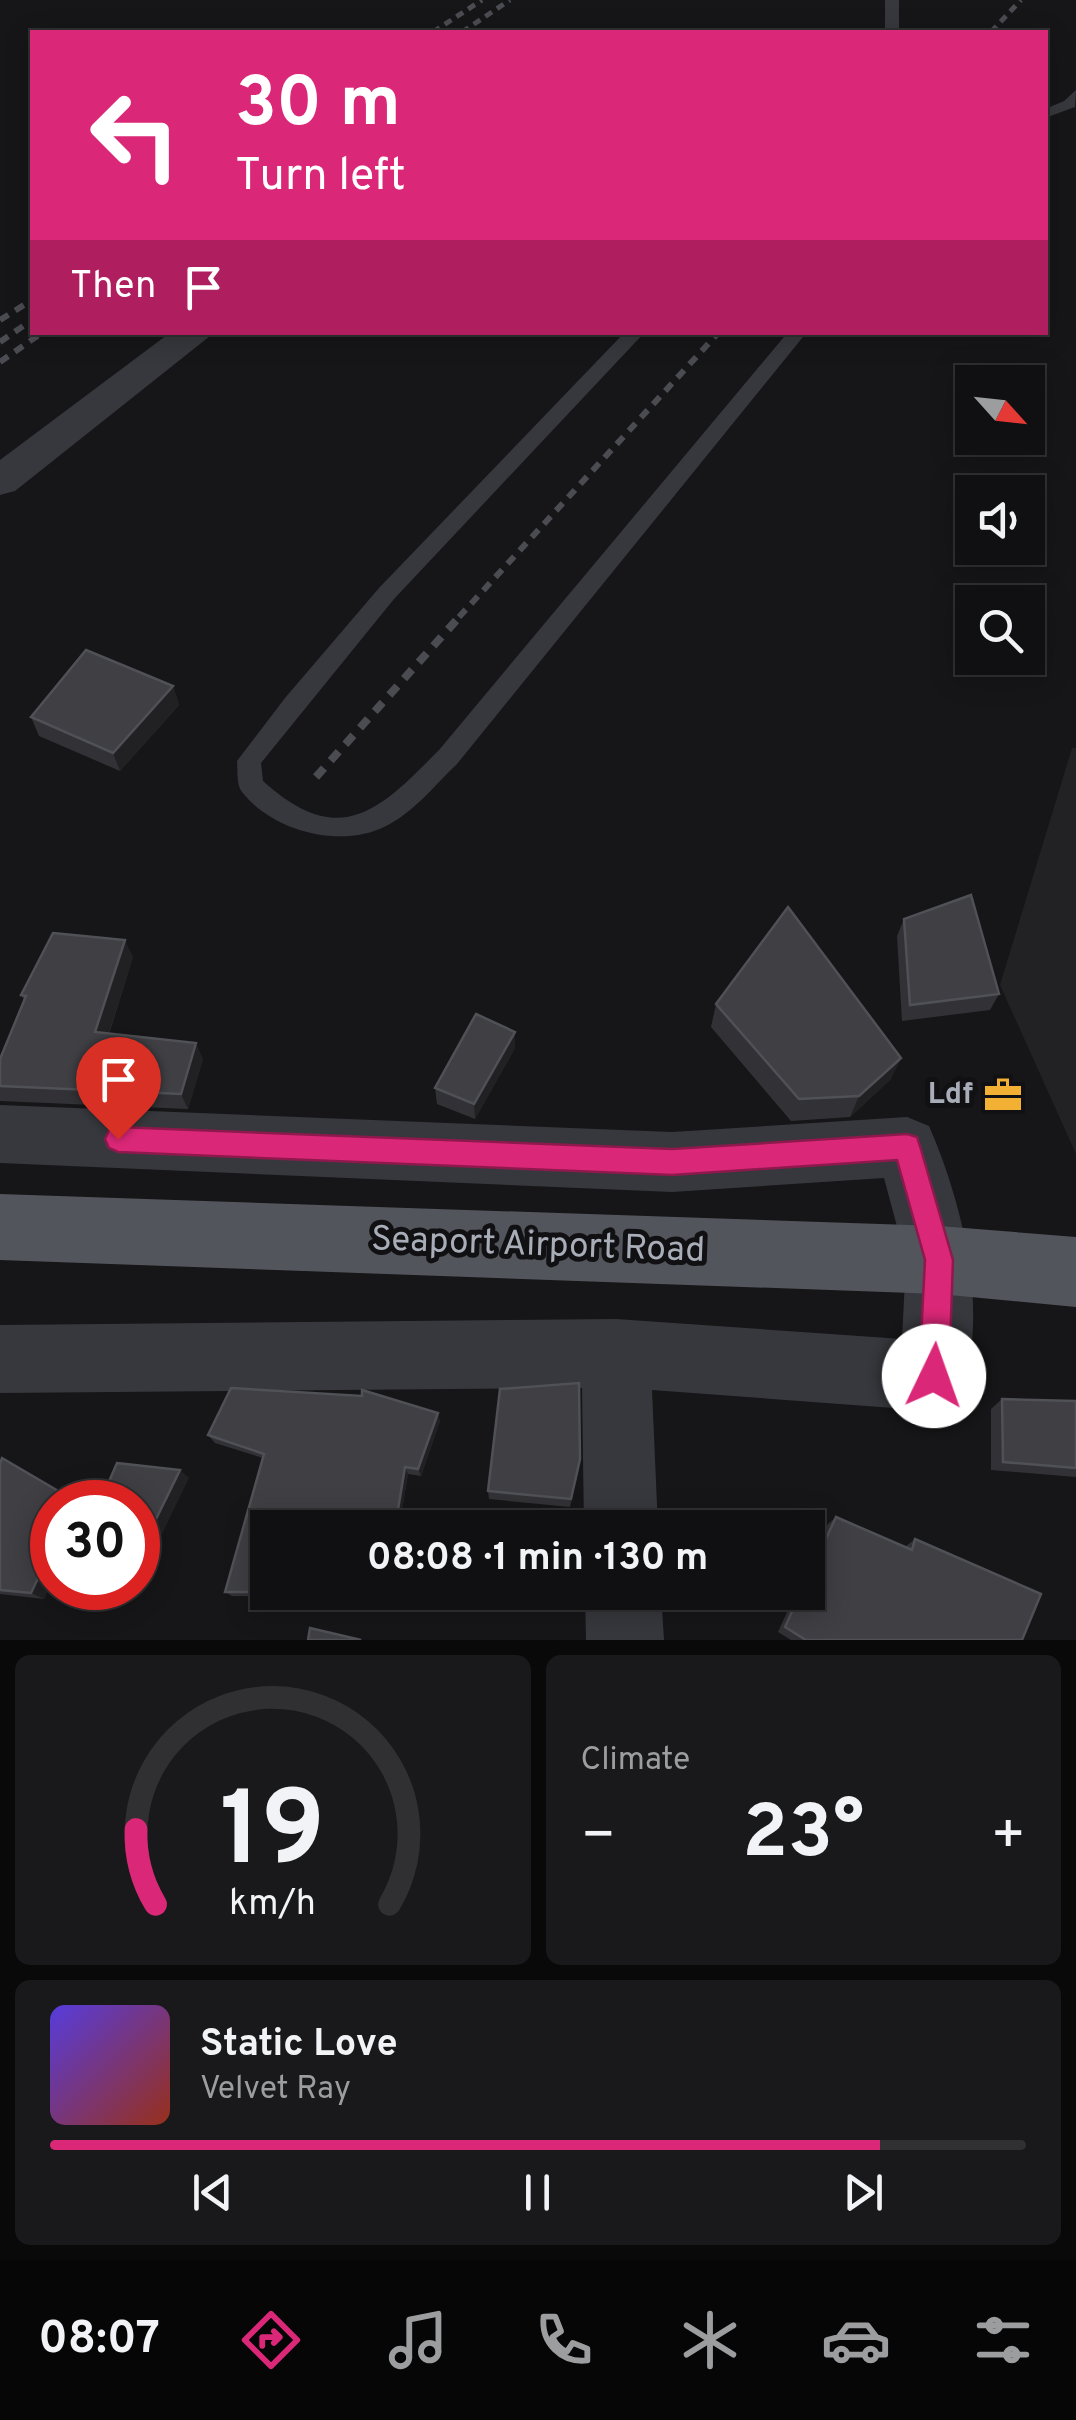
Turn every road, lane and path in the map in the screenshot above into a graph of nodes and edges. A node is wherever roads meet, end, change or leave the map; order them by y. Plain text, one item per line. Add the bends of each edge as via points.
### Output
1 (892, 0) edge
2 (892, 30) edge
3 (1075, 96) edge
4 (1048, 113) edge
5 (192, 335) edge
6 (633, 335) edge
7 (796, 335) edge
8 (0, 480) edge
9 (0, 1134) edge
10 (0, 1227) edge
11 (939, 1260) junction
12 (1076, 1272) edge
13 (616, 1353) junction
14 (0, 1359) edge
15 (620, 1510) edge
16 (623, 1610) edge
17 (624, 1640) edge

1 - 2 lane
3 - 4 lane
5 - 8 street
6 - 7 lane via 294,701 249,761 251,785 271,805 305,821 342,827 374,821 410,796
9 - 11 street via 672,1162 907,1146
10 - 11 main road, Seaport Airport Road
11 - 12 main road, Seaport Airport Road
11 - 13 street via 934,1376
13 - 14 street
13 - 15 street
16 - 17 street

